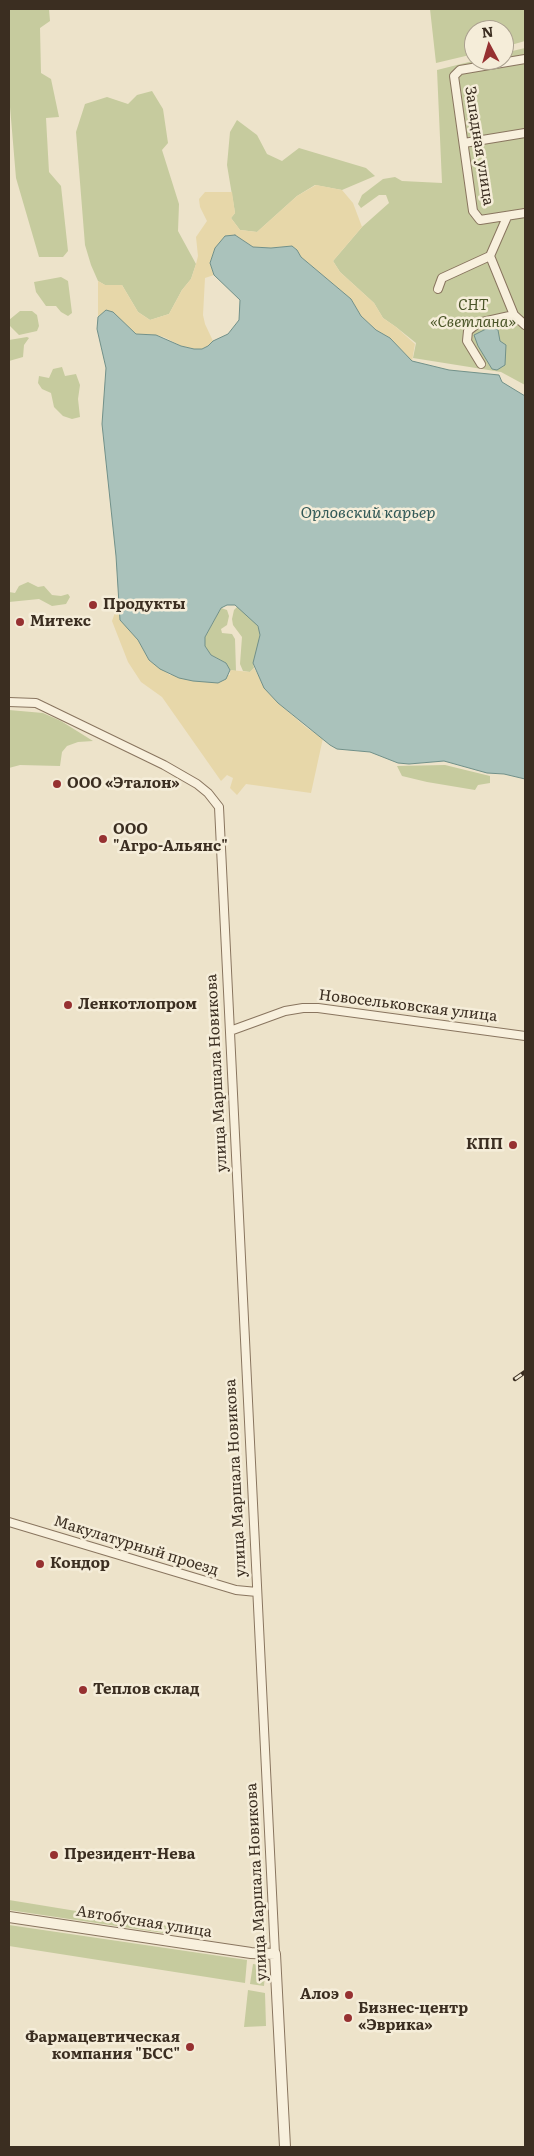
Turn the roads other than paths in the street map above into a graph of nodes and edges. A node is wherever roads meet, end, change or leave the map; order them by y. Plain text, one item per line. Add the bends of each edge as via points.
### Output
1 (525, 59) edge
2 (525, 133) edge
3 (464, 143) junction
4 (525, 213) edge
5 (507, 217) junction
6 (490, 256) junction
7 (438, 289) dead end
8 (514, 315) junction
9 (525, 325) edge
10 (481, 364) dead end
11 (9, 702) edge
12 (230, 1031) junction
13 (525, 1036) edge
14 (9, 1522) edge
15 (257, 1592) junction
16 (9, 1917) edge
17 (275, 1954) junction
18 (285, 2147) edge

1 - 3 street, Западная улица via 460,70 454,76
2 - 3 street
3 - 5 street, Западная улица via 473,211 480,220
4 - 5 street
5 - 6 street, Западная улица
6 - 7 street via 442,278
6 - 8 street
8 - 9 street
8 - 10 street via 478,323 468,330 467,341
11 - 12 street, улица Маршала Новикова via 36,703 139,752 197,784 219,807
12 - 13 street, Новосельковская улица via 285,1011 318,1008
12 - 15 street, улица Маршала Новикова
14 - 15 street, Макулатурный проезд via 236,1590
15 - 17 street, улица Маршала Новикова
16 - 17 street, Автобусная улица
17 - 18 street, улица Маршала Новикова

